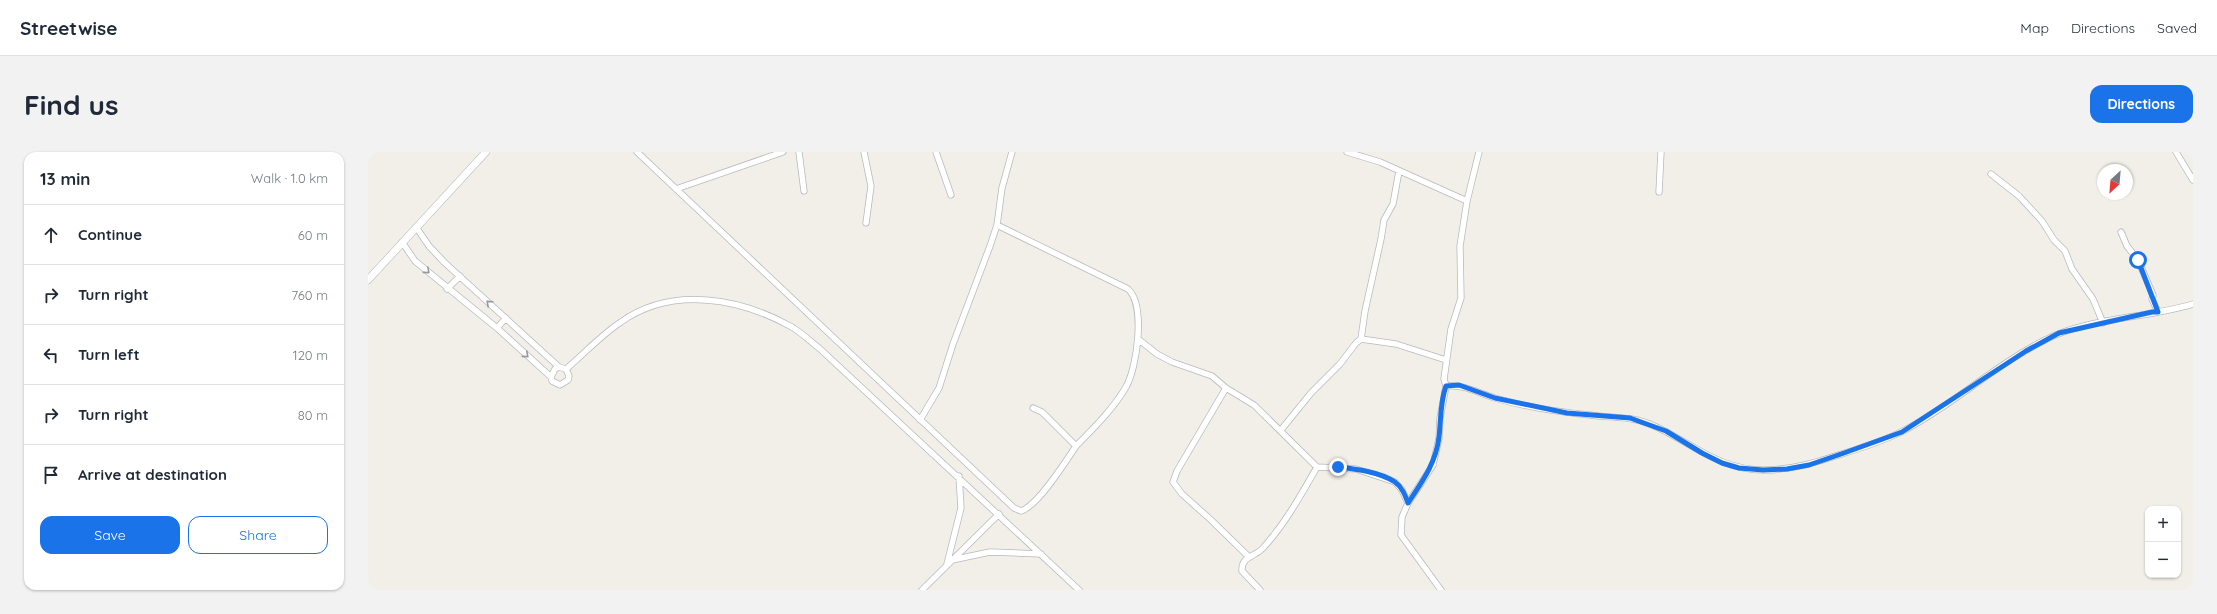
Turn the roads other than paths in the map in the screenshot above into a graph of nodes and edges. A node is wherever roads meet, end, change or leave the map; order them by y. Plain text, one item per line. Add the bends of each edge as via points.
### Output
1 (486, 152) edge
2 (637, 152) edge
3 (783, 152) edge
4 (800, 152) edge
5 (864, 152) edge
6 (936, 152) edge
7 (1012, 152) edge
8 (1347, 152) edge
9 (1479, 152) edge
10 (1661, 152) edge
11 (2176, 152) edge
12 (1399, 171) junction
13 (1991, 174) dead end
14 (2193, 180) edge
15 (676, 189) junction
16 (804, 191) dead end
17 (1659, 192) dead end
18 (951, 195) dead end
19 (1467, 201) junction
20 (866, 223) dead end
21 (997, 225) junction
22 (416, 226) junction
23 (2121, 232) dead end
24 (402, 242) junction
25 (460, 276) junction
26 (368, 280) edge
27 (448, 289) junction
28 (2193, 304) edge
29 (2158, 312) junction
30 (506, 318) junction
31 (2103, 323) junction
32 (497, 328) junction
33 (1138, 339) junction
34 (1361, 339) junction
35 (1446, 360) junction
36 (559, 367) junction
37 (566, 369) junction
38 (551, 377) junction
39 (1446, 386) junction
40 (1226, 388) junction
41 (1033, 408) dead end
42 (920, 420) junction
43 (1281, 430) junction
44 (1076, 446) junction
45 (1318, 467) junction
46 (958, 476) junction
47 (1408, 503) junction
48 (999, 514) junction
49 (1041, 554) junction
50 (1248, 556) junction
51 (949, 563) junction
52 (922, 590) edge
53 (1079, 590) edge
54 (1260, 590) edge
55 (1441, 590) edge

1 - 22 street
2 - 15 street
3 - 15 street
4 - 16 street
5 - 20 street via 871,186
6 - 18 street
7 - 21 street via 1002,188
8 - 12 street
9 - 19 street
10 - 17 street
11 - 14 street
12 - 19 street
12 - 34 street via 1394,204 1384,220
13 - 31 street via 2020,196 2065,251 2072,269 2093,299
15 - 42 street
19 - 35 street via 1460,246 1461,298 1451,329
21 - 33 street via 1128,290 1135,299
21 - 42 street via 939,388
22 - 24 street
22 - 25 street via 429,246
23 - 29 street via 2126,246 2138,260
24 - 26 street
24 -> 27 street via 415,261
25 - 27 street
30 -> 25 street
27 - 32 street
28 - 29 street
29 - 31 street
30 - 32 street
30 - 36 street
31 - 39 street via 2059,333 2044,340 1902,432 1809,465 1787,469 1739,468 1722,463 1666,431 1630,418 1567,413 1495,398 1459,385
32 -> 38 street
33 - 40 street via 1167,359 1212,376
33 - 44 street via 1126,386 1101,420
34 - 35 street via 1396,344
34 - 43 street
35 - 39 street
36 - 37 street
36 - 38 street via 552,372
37 - 38 street via 569,376 565,384 556,384
37 - 46 street via 620,322 639,311 665,303 695,299 738,304 791,326 855,380
39 - 47 street via 1433,465
40 - 43 street via 1254,405
40 - 50 street via 1173,482 1182,494
41 - 44 street via 1042,412
42 - 44 street via 1018,510 1030,507
43 - 45 street
45 - 47 street via 1356,469 1395,482
45 - 50 street via 1296,505 1272,538 1260,551
46 - 48 street
46 - 51 street via 960,514
47 - 55 street via 1402,517 1401,535
48 - 49 street
48 - 51 street
49 - 51 street via 990,552
49 - 53 street
50 - 54 street via 1242,571
51 - 52 street

